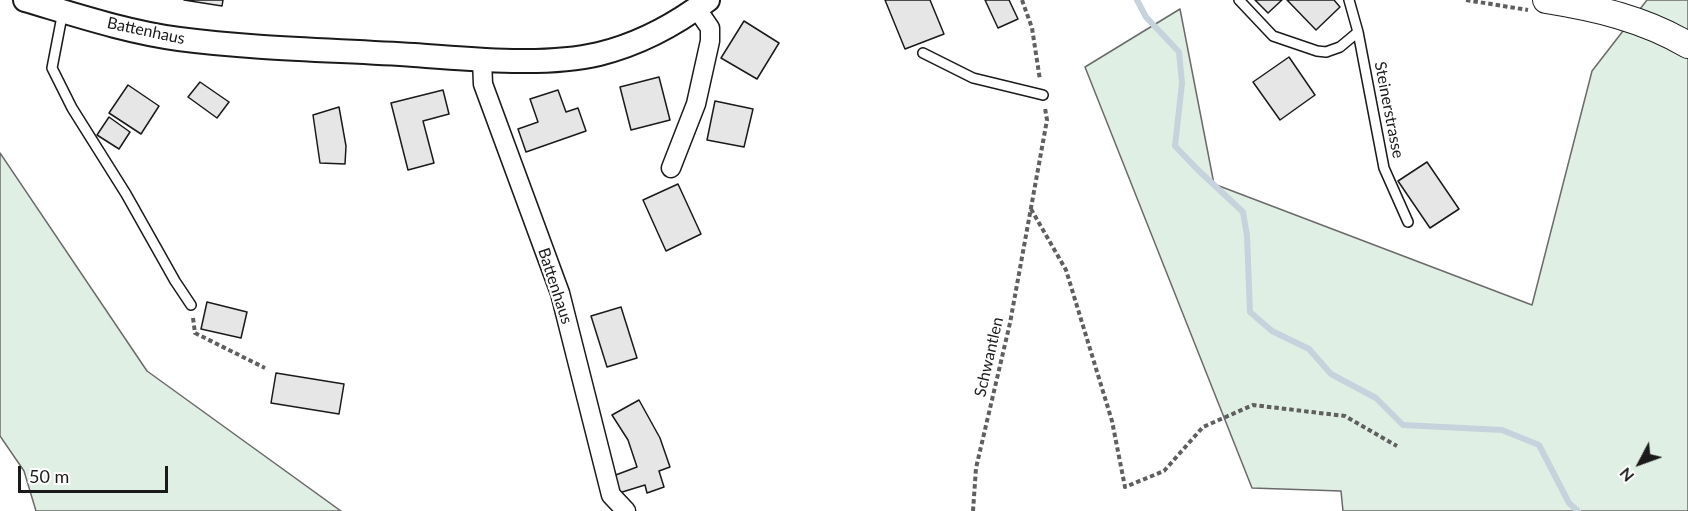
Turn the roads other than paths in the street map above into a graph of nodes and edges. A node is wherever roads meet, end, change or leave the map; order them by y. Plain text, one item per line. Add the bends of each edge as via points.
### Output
1 (25, 0) edge
2 (1239, 0) edge
3 (1349, 0) edge
4 (1546, 0) edge
5 (702, 4) edge
6 (63, 11) junction
7 (1358, 32) junction
8 (1688, 45) edge
9 (923, 53) dead end
10 (482, 59) junction
11 (1043, 96) dead end
12 (671, 168) dead end
13 (1408, 222) dead end
14 (191, 305) road end
15 (626, 511) edge

1 - 6 street, Battenhaus
2 - 7 lane via 1273,36 1317,51 1340,47
3 - 7 lane, Steinerstrasse
4 - 8 main road via 1614,13
5 - 10 street, Battenhaus via 648,38 598,54 551,60
5 - 12 street via 710,41 696,104
6 - 10 street, Battenhaus via 178,39
6 - 14 lane via 52,68
7 - 13 lane, Steinerstrasse via 1384,168
9 - 11 lane via 973,78
10 - 15 street, Battenhaus via 483,84 560,293 611,495

